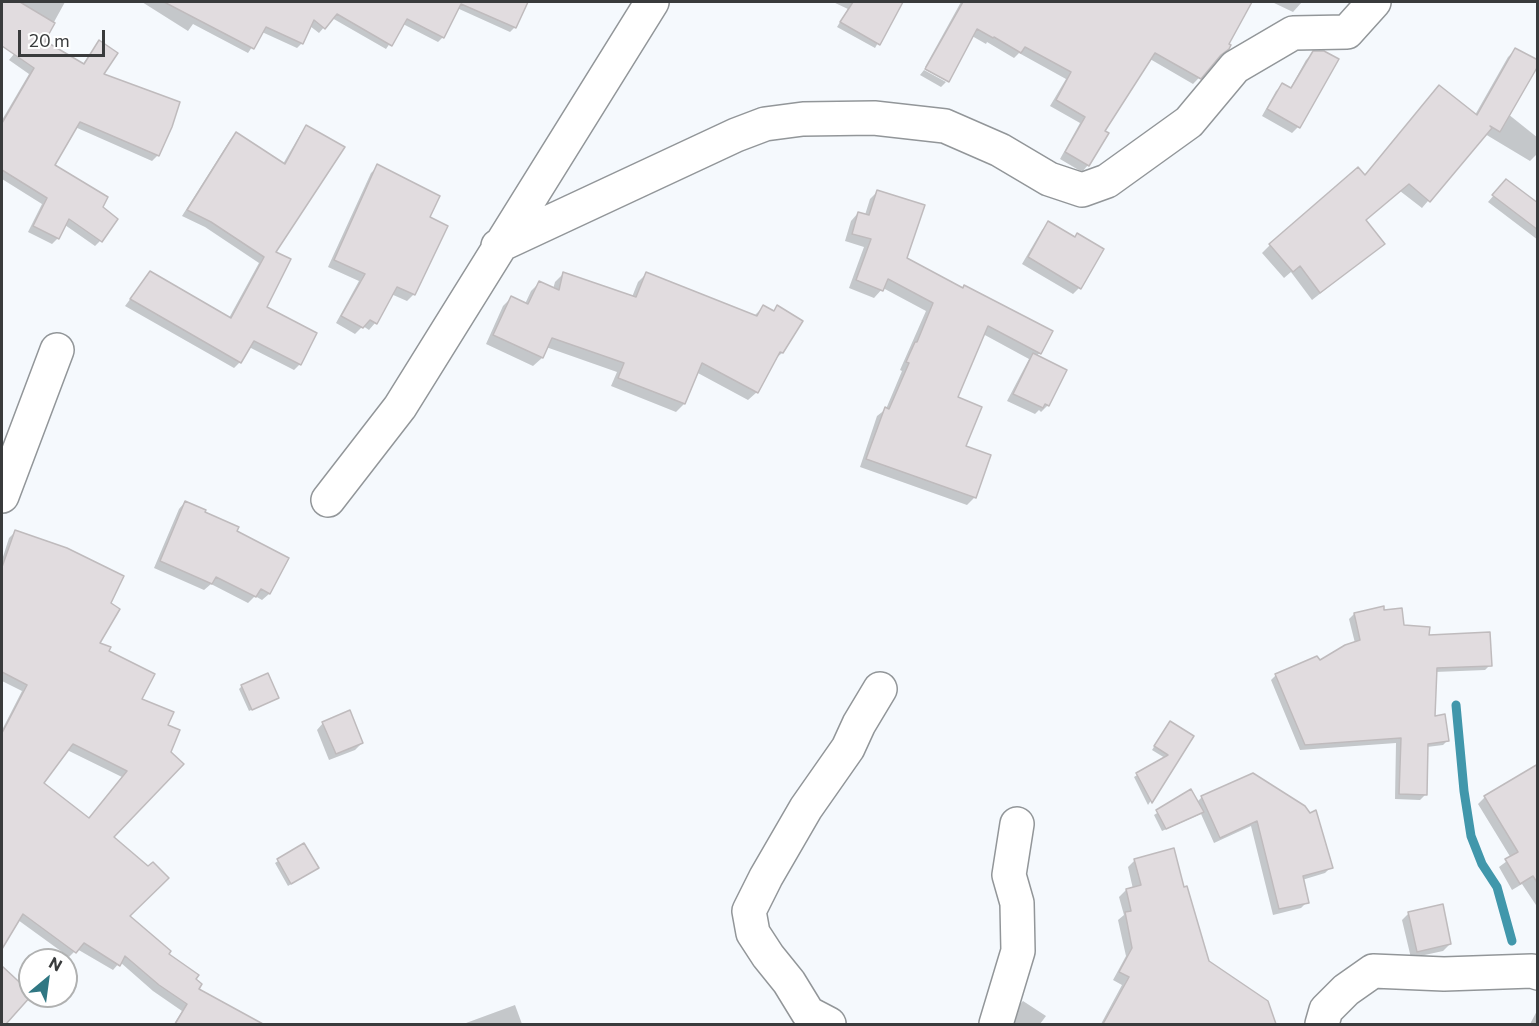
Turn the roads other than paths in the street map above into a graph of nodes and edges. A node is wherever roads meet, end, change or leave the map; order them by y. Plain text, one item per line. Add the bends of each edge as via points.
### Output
1 (652, 2) edge
2 (1374, 2) edge
3 (498, 246) junction
4 (57, 350) dead end
5 (2, 496) edge
6 (328, 500) dead end
7 (880, 689) dead end
8 (1017, 824) dead end
9 (1538, 973) edge
10 (829, 1024) edge
11 (996, 1024) edge
12 (1322, 1024) edge

1 - 3 street
2 - 3 street via 1347,32 1293,33 1235,67 1189,122 1107,181 1082,190 1049,179 1000,150 945,126 874,118 803,119 765,124 735,135
3 - 6 street via 400,407
4 - 5 street
7 - 10 street via 848,748 806,808 749,911 753,933 808,1013
8 - 11 street via 1009,875 1017,903 1018,951
9 - 12 street via 1373,971 1326,1010

